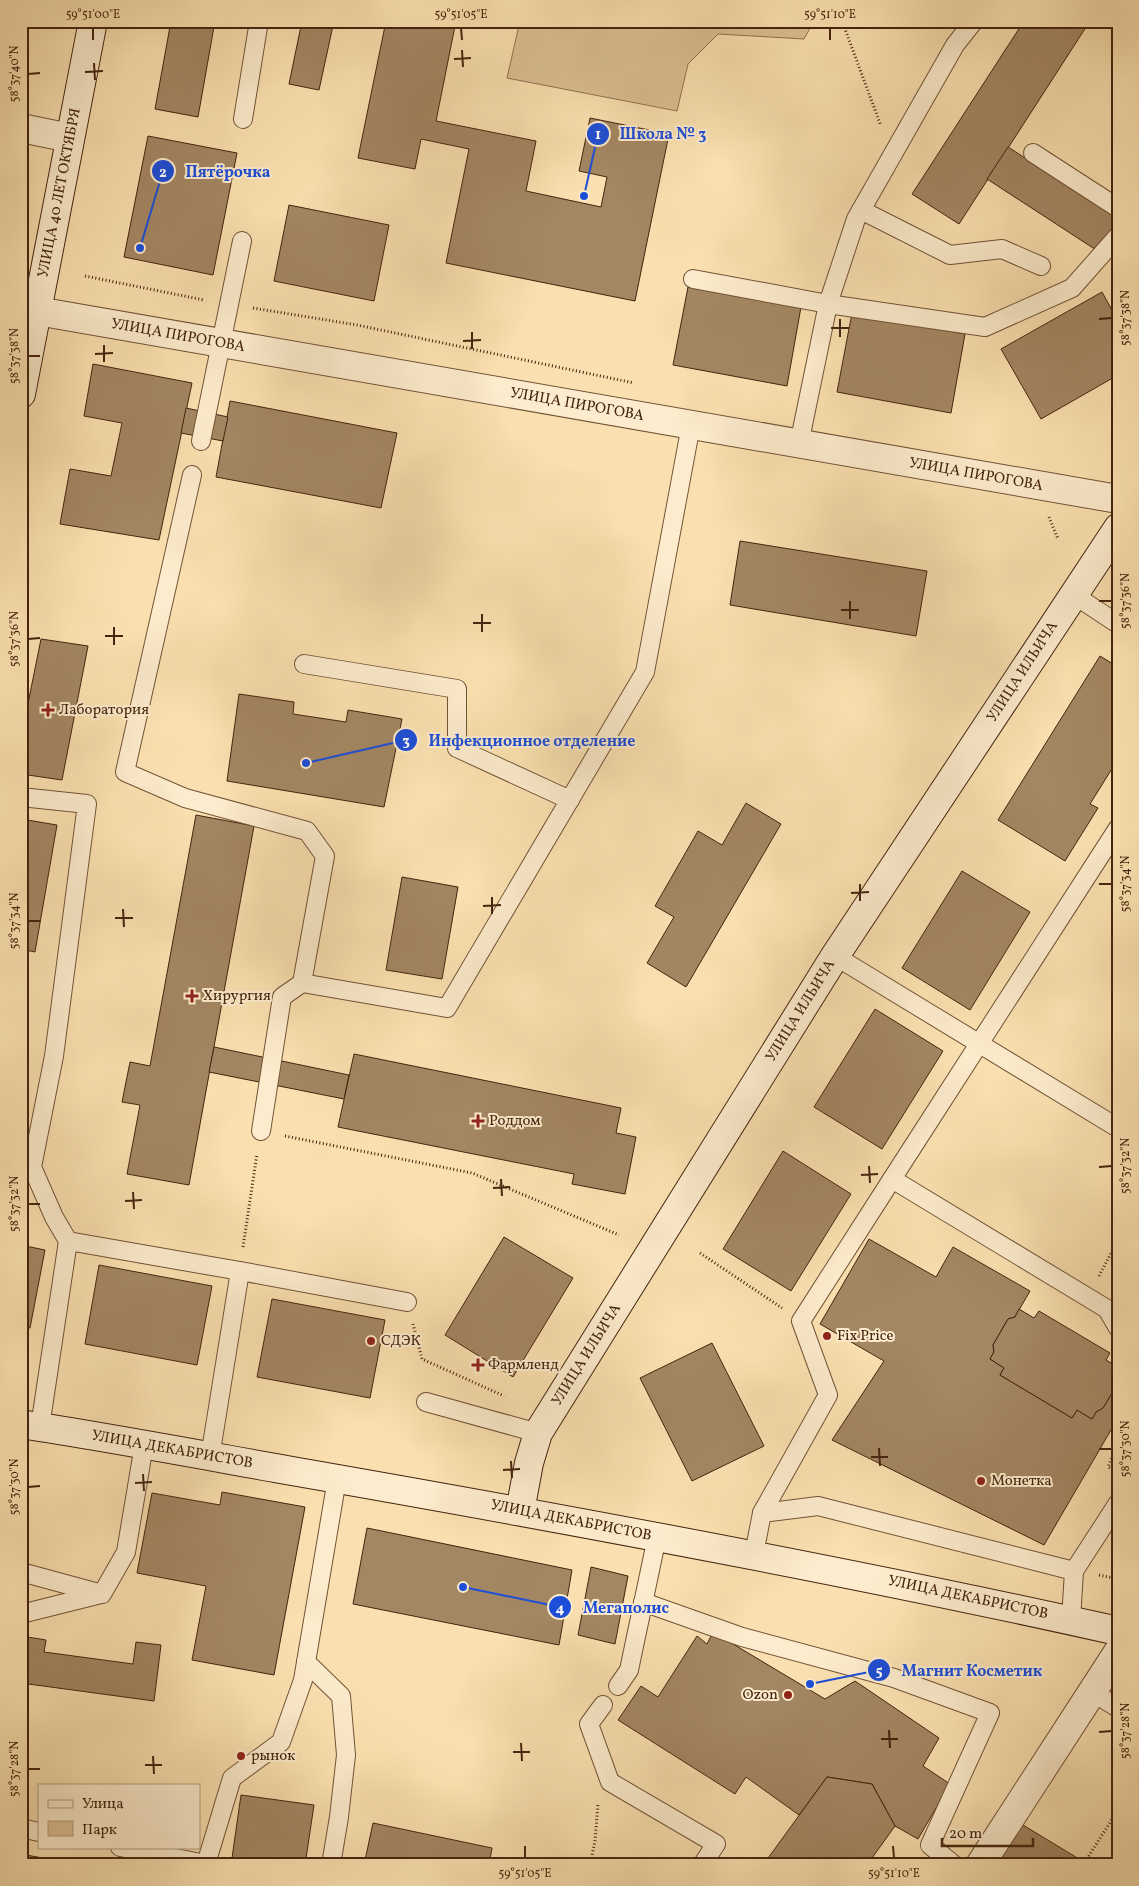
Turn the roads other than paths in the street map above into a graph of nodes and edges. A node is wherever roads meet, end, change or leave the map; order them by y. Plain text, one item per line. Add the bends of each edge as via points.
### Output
1 (93, 21) edge
2 (259, 21) edge
3 (974, 21) edge
4 (243, 120) dead end
5 (21, 128) edge
6 (70, 138) junction
7 (1033, 153) dead end
8 (1118, 208) edge
9 (861, 210) junction
10 (1118, 236) edge
11 (242, 241) dead end
12 (1041, 266) dead end
13 (693, 279) dead end
14 (828, 304) junction
15 (37, 311) junction
16 (221, 343) junction
17 (21, 394) edge
18 (691, 425) junction
19 (200, 441) dead end
20 (799, 444) junction
21 (192, 475) dead end
22 (1118, 499) edge
23 (1118, 528) edge
24 (1074, 594) junction
25 (1118, 624) edge
26 (304, 664) dead end
27 (21, 797) edge
28 (570, 800) junction
29 (1118, 828) edge
30 (835, 956) junction
31 (302, 983) junction
32 (979, 1043) junction
33 (1118, 1128) edge
34 (261, 1131) road end
35 (892, 1179) junction
36 (68, 1241) junction
37 (240, 1271) junction
38 (407, 1302) road end
39 (1118, 1328) edge
40 (426, 1402) dead end
41 (30, 1425) edge
42 (538, 1433) junction
43 (144, 1446) junction
44 (210, 1457) junction
45 (337, 1479) junction
46 (1118, 1503) edge
47 (520, 1511) junction
48 (762, 1513) junction
49 (657, 1537) junction
50 (754, 1554) junction
51 (1074, 1571) junction
52 (21, 1572) edge
53 (102, 1594) junction
54 (643, 1602) junction
55 (21, 1614) edge
56 (1071, 1620) junction
57 (1118, 1631) edge
58 (1118, 1652) edge
59 (306, 1662) junction
60 (618, 1686) dead end
61 (1092, 1692) junction
62 (603, 1705) dead end
63 (1118, 1708) edge
64 (21, 1828) edge
65 (38, 1832) edge
66 (125, 1848) edge
67 (331, 1865) edge
68 (702, 1865) edge
69 (954, 1865) edge
70 (980, 1865) edge

1 - 6 street, УЛИЦА 40 ЛЕТ ОКТЯБРЯ
2 - 4 lane
3 - 9 lane via 955,45
5 - 6 street
6 - 15 street, УЛИЦА 40 ЛЕТ ОКТЯБРЯ
7 - 8 lane
9 - 12 lane via 950,256 1002,249
9 - 14 lane
10 - 14 lane via 1072,288 985,327
11 - 16 lane
13 - 14 lane
14 - 20 lane
15 - 16 street, УЛИЦА ПИРОГОВА
15 - 17 street, УЛИЦА 40 ЛЕТ ОКТЯБРЯ
16 - 18 street, УЛИЦА ПИРОГОВА
16 - 19 lane
18 - 20 street, УЛИЦА ПИРОГОВА
18 - 28 lane via 645,672
20 - 22 street, УЛИЦА ПИРОГОВА
21 - 31 lane via 124,772 185,798 307,831 325,856
23 - 24 street, УЛИЦА ИЛЬИЧА
24 - 25 lane
24 - 30 street, УЛИЦА ИЛЬИЧА
26 - 28 lane via 457,689 457,748
27 - 36 lane via 88,804 54,1056 32,1166
28 - 31 lane via 447,1008
29 - 32 lane
30 - 32 lane
30 - 42 street, УЛИЦА ИЛЬИЧА
31 - 34 lane via 282,996
32 - 33 lane
32 - 35 lane
35 - 39 lane via 1107,1308
35 - 48 lane via 801,1321 828,1395
36 - 37 lane
36 - 41 lane
37 - 38 lane
37 - 44 lane
40 - 42 lane
41 - 43 street, УЛИЦА ДЕКАБРИСТОВ
42 - 47 street, УЛИЦА ИЛЬИЧА
43 - 44 street, УЛИЦА ДЕКАБРИСТОВ
43 - 53 lane via 126,1552
44 - 45 street, УЛИЦА ДЕКАБРИСТОВ
45 - 47 street, УЛИЦА ДЕКАБРИСТОВ
45 - 59 lane
46 - 51 lane
47 - 49 street, УЛИЦА ДЕКАБРИСТОВ
48 - 50 lane
48 - 51 lane via 818,1506
49 - 50 street, УЛИЦА ДЕКАБРИСТОВ
49 - 54 lane
50 - 56 street, УЛИЦА ДЕКАБРИСТОВ
51 - 56 lane
52 - 53 lane
53 - 55 lane
54 - 60 lane via 629,1670
54 - 69 lane via 742,1637 894,1678 990,1714 930,1845
56 - 57 street, УЛИЦА ДЕКАБРИСТОВ
58 - 61 street
59 - 66 lane via 282,1742 232,1778 206,1864
59 - 67 lane via 341,1696 346,1755
61 - 63 lane
61 - 70 street
62 - 68 lane via 589,1724 610,1782 716,1844
64 - 65 lane

